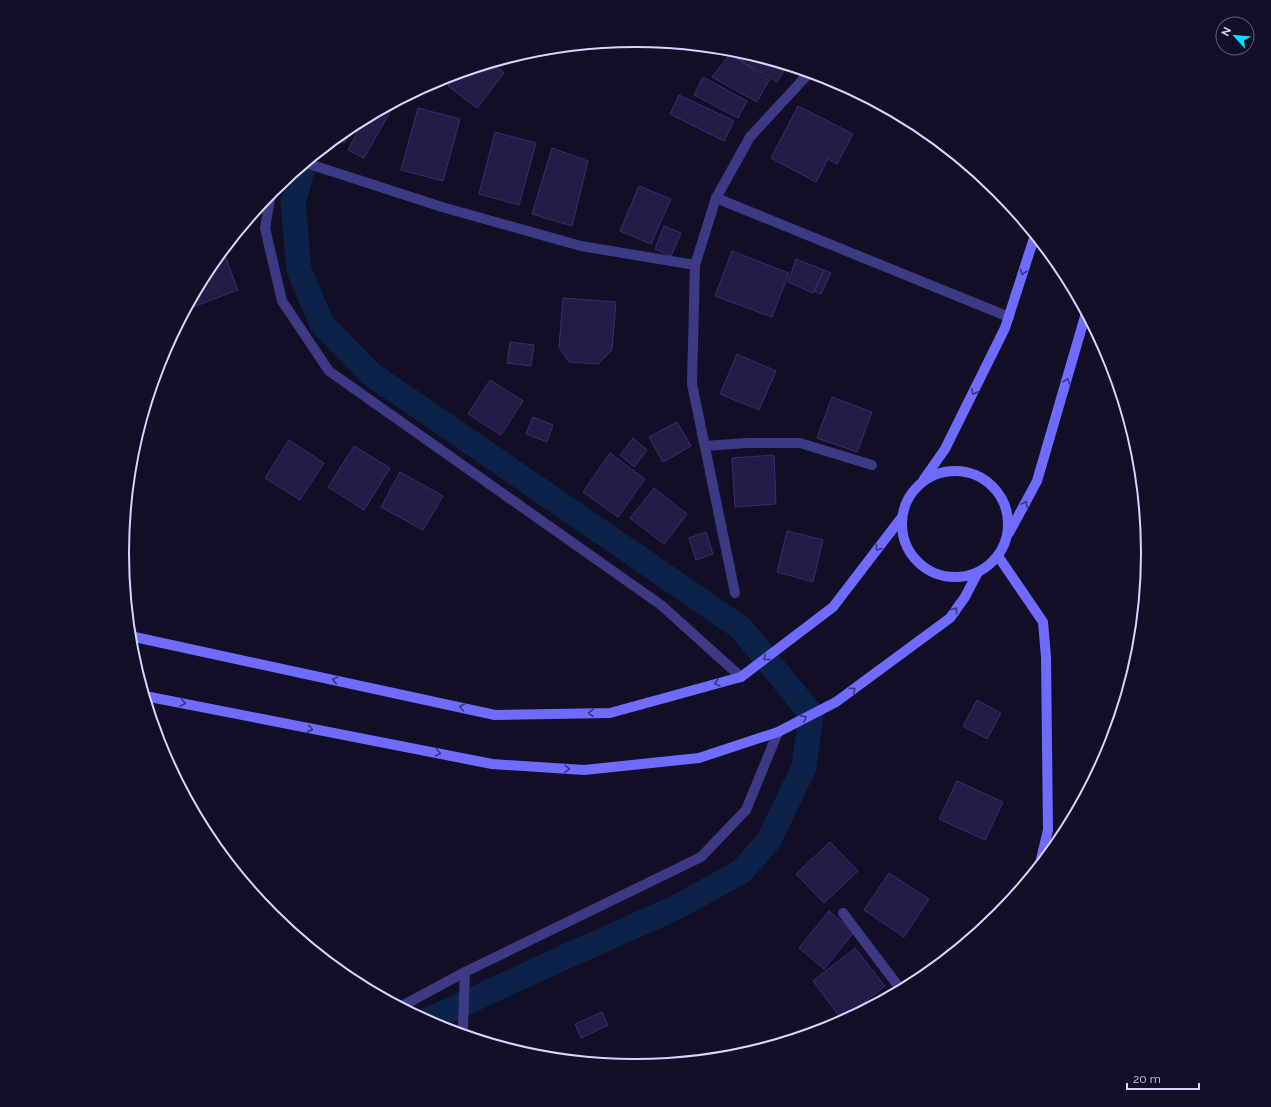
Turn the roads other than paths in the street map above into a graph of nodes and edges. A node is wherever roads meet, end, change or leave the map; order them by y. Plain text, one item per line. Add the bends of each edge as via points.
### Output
1 (805, 77) edge
2 (312, 164) edge
3 (716, 198) junction
4 (269, 204) edge
5 (1033, 240) edge
6 (695, 265) junction
7 (1009, 317) junction
8 (1084, 318) edge
9 (705, 446) junction
10 (872, 465) dead end
11 (922, 482) junction
12 (902, 517) junction
13 (1006, 538) junction
14 (998, 556) junction
15 (978, 572) junction
16 (735, 593) dead end
17 (136, 637) edge
18 (741, 677) junction
19 (150, 697) edge
20 (778, 732) junction
21 (1042, 855) edge
22 (843, 913) dead end
23 (465, 972) junction
24 (898, 986) edge
25 (405, 1004) edge
26 (461, 1028) edge

1 - 3 street via 750,137
2 - 6 street via 442,208 582,246
3 - 6 street
3 - 7 street
4 - 18 street via 265,228 282,301 329,371 661,605
5 -> 7 main road
6 - 9 street via 692,384
7 -> 11 main road via 945,449
13 -> 8 main road via 1037,481
9 - 10 street via 800,443
9 - 16 street
11 - 12 main road via 912,492
11 - 13 main road via 936,474 953,471 969,472 984,479 997,491 1005,505 1008,522
12 - 15 main road via 902,533 908,549 917,562 931,572 946,577 962,577
12 -> 18 main road via 833,607
13 - 14 main road
14 - 15 main road
14 - 21 main road via 1043,622 1046,657 1048,830
20 -> 15 main road via 836,702 950,618 966,597
18 -> 17 main road via 610,713 495,715
19 -> 20 main road via 492,764 584,770 699,758
20 - 23 street via 746,810 701,856
22 - 24 street
23 - 25 street
23 - 26 street

